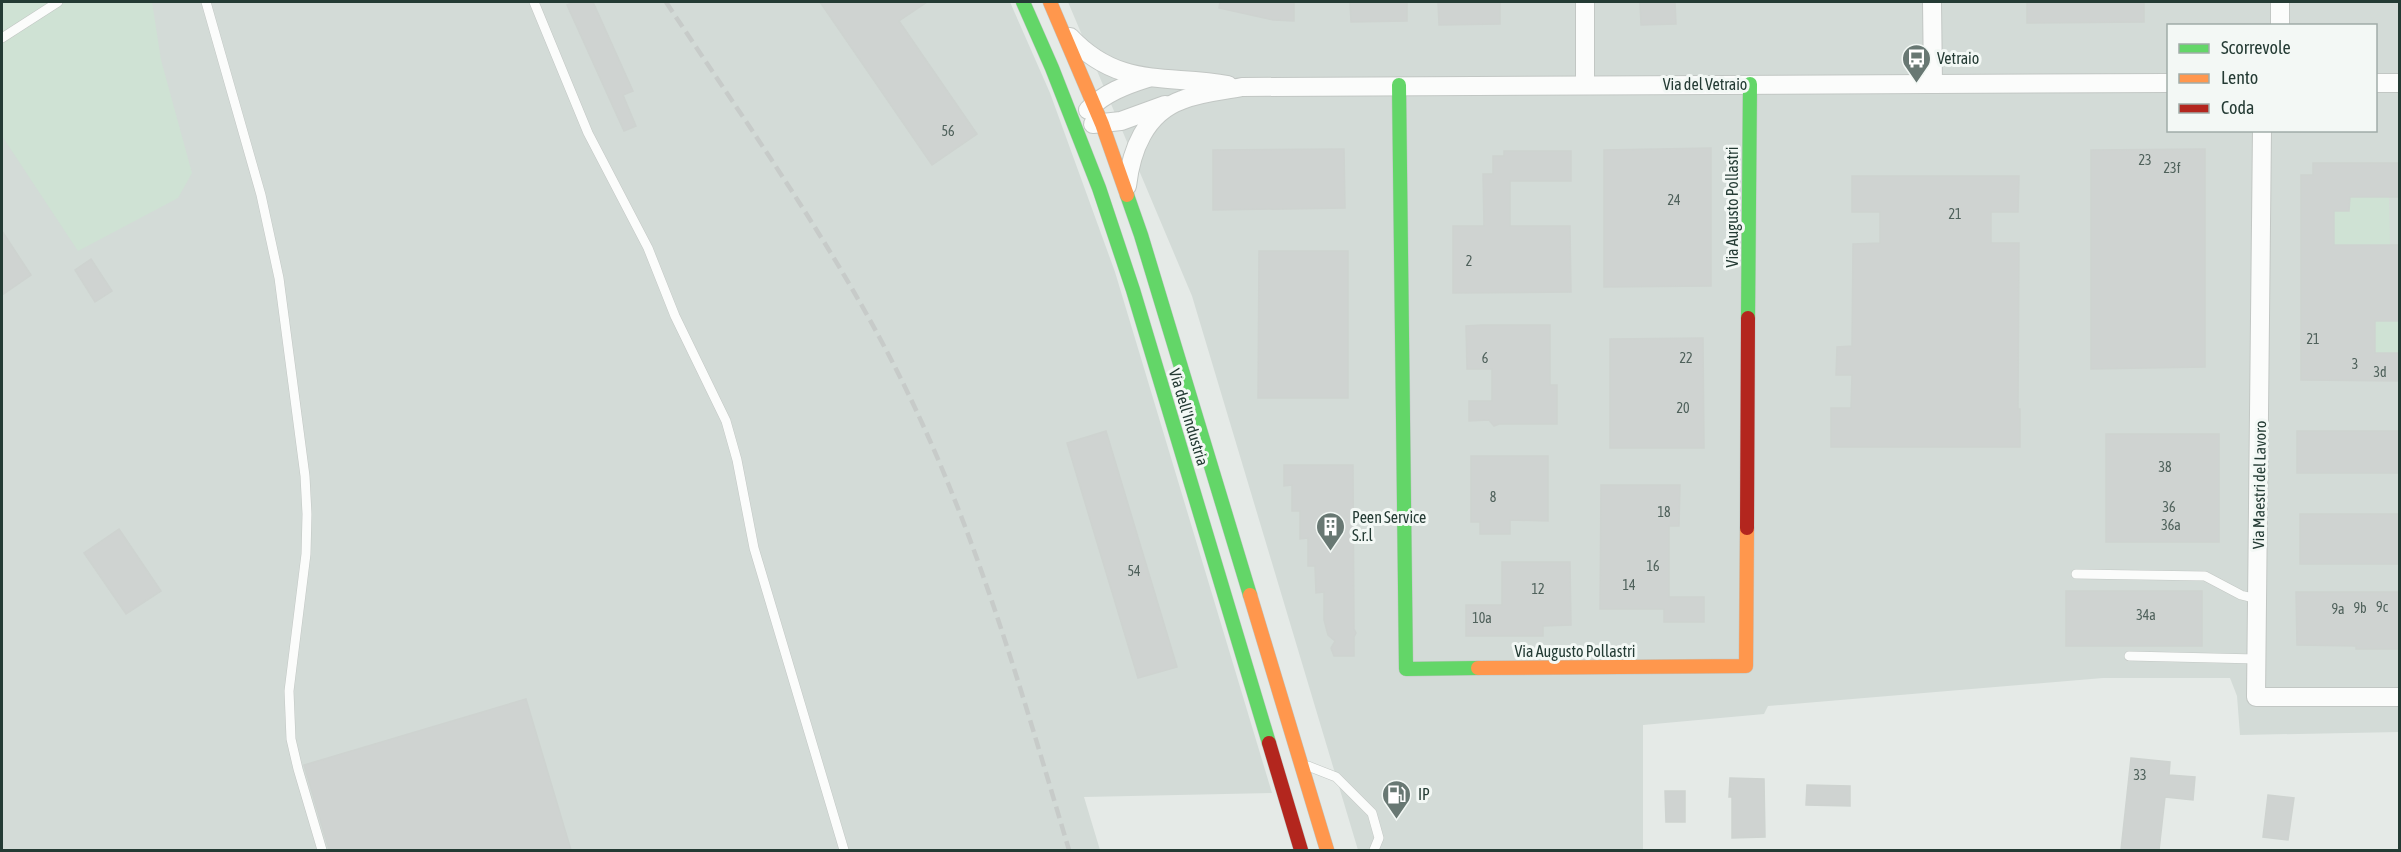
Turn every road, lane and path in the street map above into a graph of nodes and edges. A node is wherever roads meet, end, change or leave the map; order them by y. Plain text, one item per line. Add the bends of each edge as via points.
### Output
1 (58, 2) edge
2 (206, 2) edge
3 (534, 2) edge
4 (1023, 2) edge
5 (1050, 2) edge
6 (1585, 2) edge
7 (1932, 2) edge
8 (2280, 2) edge
9 (2280, 24) edge
10 (1063, 29) junction
11 (2, 38) edge
12 (1149, 78) junction
13 (2167, 83) edge
14 (2377, 83) edge
15 (2400, 83) edge
16 (1585, 84) junction
17 (1750, 84) junction
18 (1933, 84) junction
19 (1400, 85) junction
20 (1242, 87) junction
21 (1181, 100) junction
22 (1094, 104) junction
23 (1074, 124) junction
24 (1102, 124) junction
25 (2262, 132) edge
26 (1126, 191) junction
27 (2076, 574) dead end
28 (2258, 599) junction
29 (2129, 656) dead end
30 (2257, 659) junction
31 (2400, 697) edge
32 (1301, 763) junction
33 (322, 850) edge
34 (844, 850) edge
35 (1301, 850) edge
36 (1328, 850) edge
37 (1374, 850) edge

1 - 11 lane
2 - 33 lane via 261,195 280,290 308,514 289,691 291,739
3 - 34 lane via 588,133 626,202 726,421 754,548
4 - 23 main road, Via dell'Industria
5 - 10 main road, Via dell'Industria
6 - 16 street
7 - 18 street
8 - 9 street
10 - 12 street, Via del Vetraio via 1100,63
10 - 22 main road, Via dell'Industria
12 - 20 street, Via del Vetraio
12 - 22 street, Via del Vetraio via 1122,86
13 - 18 street, Via del Vetraio
14 - 15 street
16 - 17 street, Via del Vetraio
16 - 19 street, Via del Vetraio
17 - 18 street, Via del Vetraio
17 - 19 main road, Via Augusto Pollastri via 1746,666 1406,669
19 - 20 street, Via del Vetraio
20 - 21 street, Via del Vetraio
21 - 24 street, Via del Vetraio
21 - 26 street, Via del Vetraio via 1148,124 1135,145
22 - 23 street, Via del Vetraio
22 - 24 main road, Via dell'Industria
23 - 24 street, Via del Vetraio
23 - 35 main road, Via dell'Industria via 1143,320
24 - 26 main road, Via dell'Industria
25 - 28 street, Via Maestri del Lavoro
26 - 32 main road, Via dell'Industria via 1157,282
27 - 28 lane via 2205,576 2241,595
28 - 30 street, Via Maestri del Lavoro
29 - 30 lane
30 - 31 street, Via Maestri del Lavoro via 2256,697
32 - 36 main road, Via dell'Industria
32 - 37 lane via 1336,777 1372,813 1379,838

